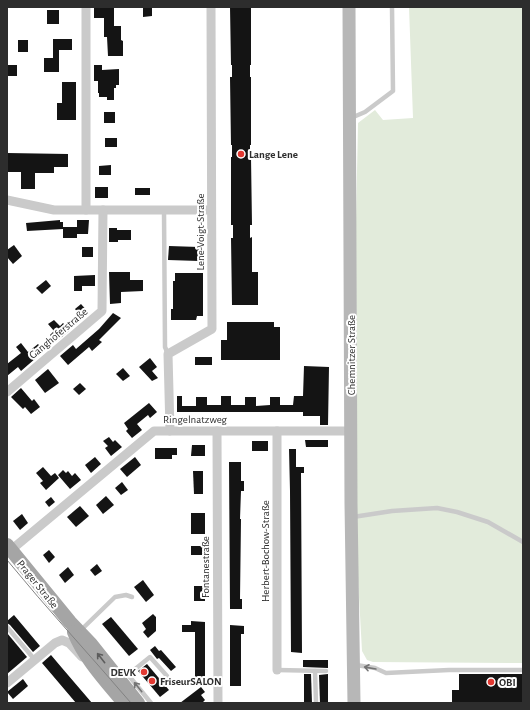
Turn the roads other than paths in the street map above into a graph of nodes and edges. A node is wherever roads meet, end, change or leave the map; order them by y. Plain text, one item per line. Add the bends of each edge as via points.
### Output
1 (86, 7) edge
2 (211, 7) edge
3 (349, 7) edge
4 (392, 7) edge
5 (350, 119) junction
6 (7, 200) edge
7 (86, 210) junction
8 (102, 210) junction
9 (164, 210) junction
10 (211, 210) junction
11 (168, 354) junction
12 (7, 392) edge
13 (170, 431) junction
14 (217, 431) junction
15 (277, 431) junction
16 (351, 431) junction
17 (351, 517) junction
18 (523, 542) edge
19 (9, 548) edge
20 (132, 597) dead end
21 (7, 627) edge
22 (75, 627) junction
23 (35, 660) junction
24 (354, 665) junction
25 (92, 666) junction
26 (277, 670) joint
27 (523, 670) edge
28 (315, 671) junction
29 (326, 671) dead end
30 (122, 676) junction
31 (167, 676) dead end
32 (7, 683) edge
33 (118, 701) edge
34 (138, 703) edge
35 (151, 703) edge
36 (218, 703) edge
37 (316, 703) edge
38 (354, 703) edge

1 - 7 street
2 - 10 street, Lene-Voigt-Straße
3 - 5 main road, Chemnitzer Straße
4 - 5 lane via 393,91 365,112
5 - 16 main road, Chemnitzer Straße
6 - 7 street via 54,210
7 - 8 street
8 - 9 street
8 - 12 street, Ganghoferstraße via 102,311
9 - 10 street
9 - 11 lane via 165,347
10 - 11 street, Lene-Voigt-Straße via 212,329
11 - 13 street
13 - 14 street, Ringelnatzweg
13 - 19 street, Ringelnatzweg via 154,431
14 - 15 street, Ringelnatzweg
14 - 36 street, Fontanestraße
15 - 16 street, Ringelnatzweg
15 - 26 street, Herbert-Bochow-Straße
16 - 17 main road, Chemnitzer Straße
17 - 18 lane via 436,508 488,522
17 - 24 main road, Chemnitzer Straße
19 - 22 main road, Prager Straße
20 - 22 lane via 115,597
21 - 23 lane
22 - 25 main road, Prager Straße via 83,653
30 -> 22 main road, Prager Straße
23 - 25 street via 62,640
23 - 32 street
27 -> 24 lane via 386,673 375,668
24 - 38 main road, Chemnitzer Straße
25 - 33 main road, Prager Straße
26 - 28 lane
28 - 29 lane
28 - 37 lane
30 - 31 lane via 150,657
30 - 34 main road, Prager Straße
35 -> 30 lane

